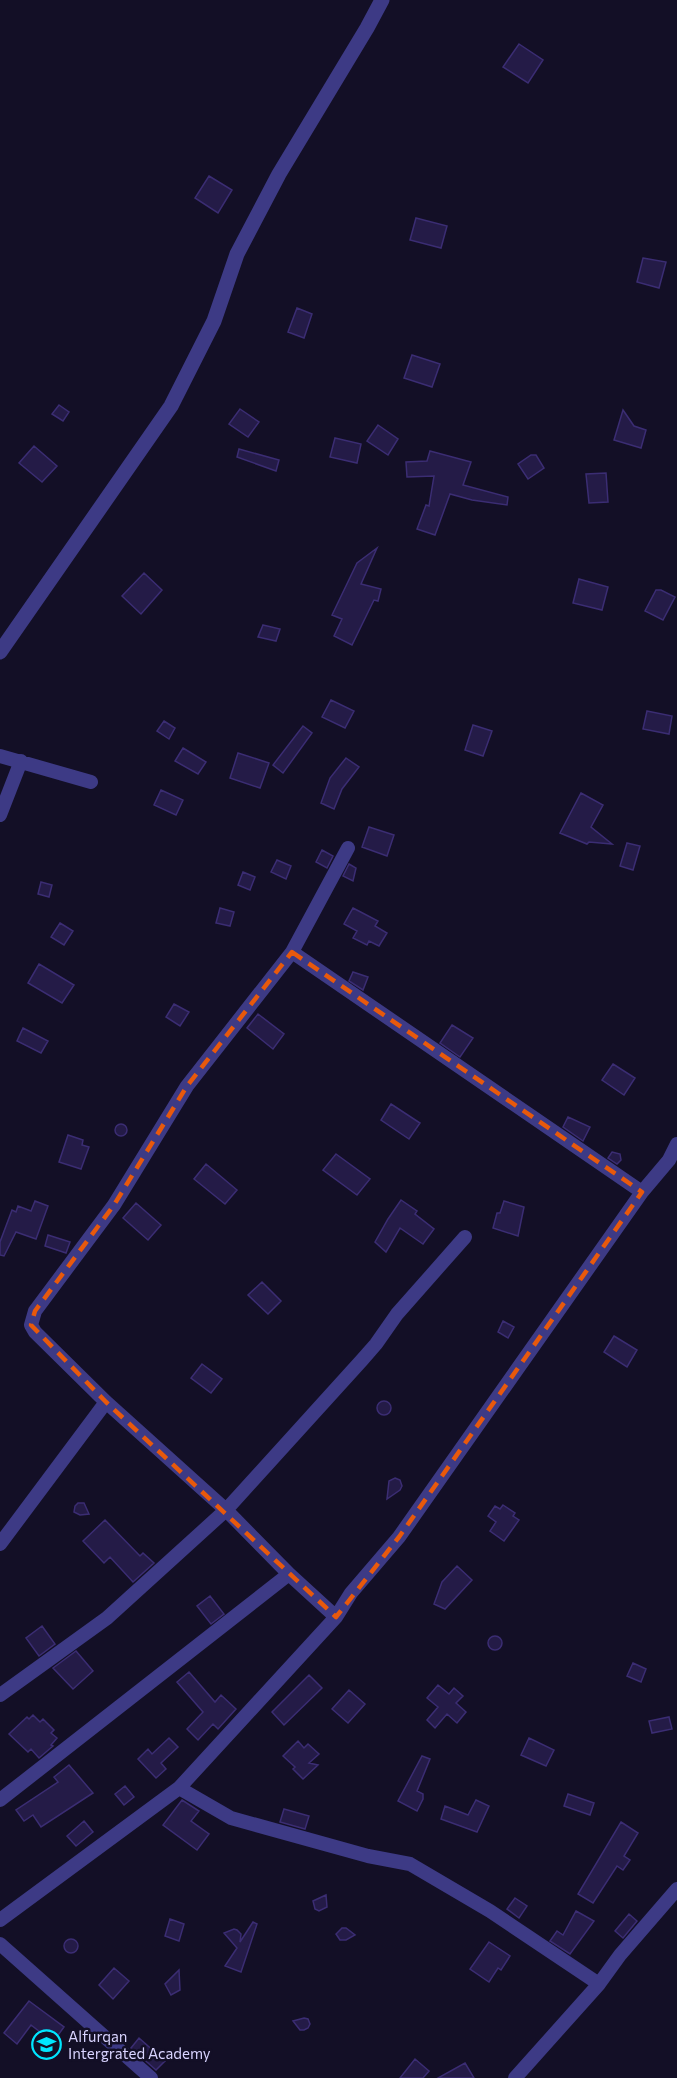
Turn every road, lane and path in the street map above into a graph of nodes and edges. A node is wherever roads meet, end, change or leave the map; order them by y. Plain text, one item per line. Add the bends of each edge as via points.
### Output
1 (382, 0) edge
2 (0, 652) edge
3 (0, 756) edge
4 (21, 761) junction
5 (91, 782) dead end
6 (0, 815) edge
7 (348, 848) dead end
8 (292, 952) junction
9 (677, 1144) edge
10 (642, 1192) junction
11 (465, 1237) dead end
12 (106, 1402) junction
13 (226, 1510) junction
14 (0, 1544) edge
15 (289, 1574) junction
16 (336, 1617) junction
17 (0, 1695) edge
18 (178, 1788) junction
19 (0, 1800) edge
20 (677, 1888) edge
21 (0, 1920) edge
22 (0, 1944) edge
23 (598, 1984) junction
24 (151, 2078) edge
25 (515, 2078) edge

1 - 2 street via 279,174 237,254 214,321 171,406
3 - 4 street
4 - 5 street
4 - 6 street
7 - 8 street
8 - 10 street
8 - 12 street via 188,1086 114,1205 35,1311 31,1325 35,1332
9 - 10 street
10 - 16 street via 399,1537 351,1593
11 - 13 street via 362,1360
12 - 13 street
12 - 14 street
13 - 15 street
13 - 17 street via 107,1618
15 - 16 street
15 - 19 street
16 - 18 street
18 - 21 street
18 - 23 street via 231,1818 411,1864 490,1911
20 - 23 street
22 - 24 street
23 - 25 street

